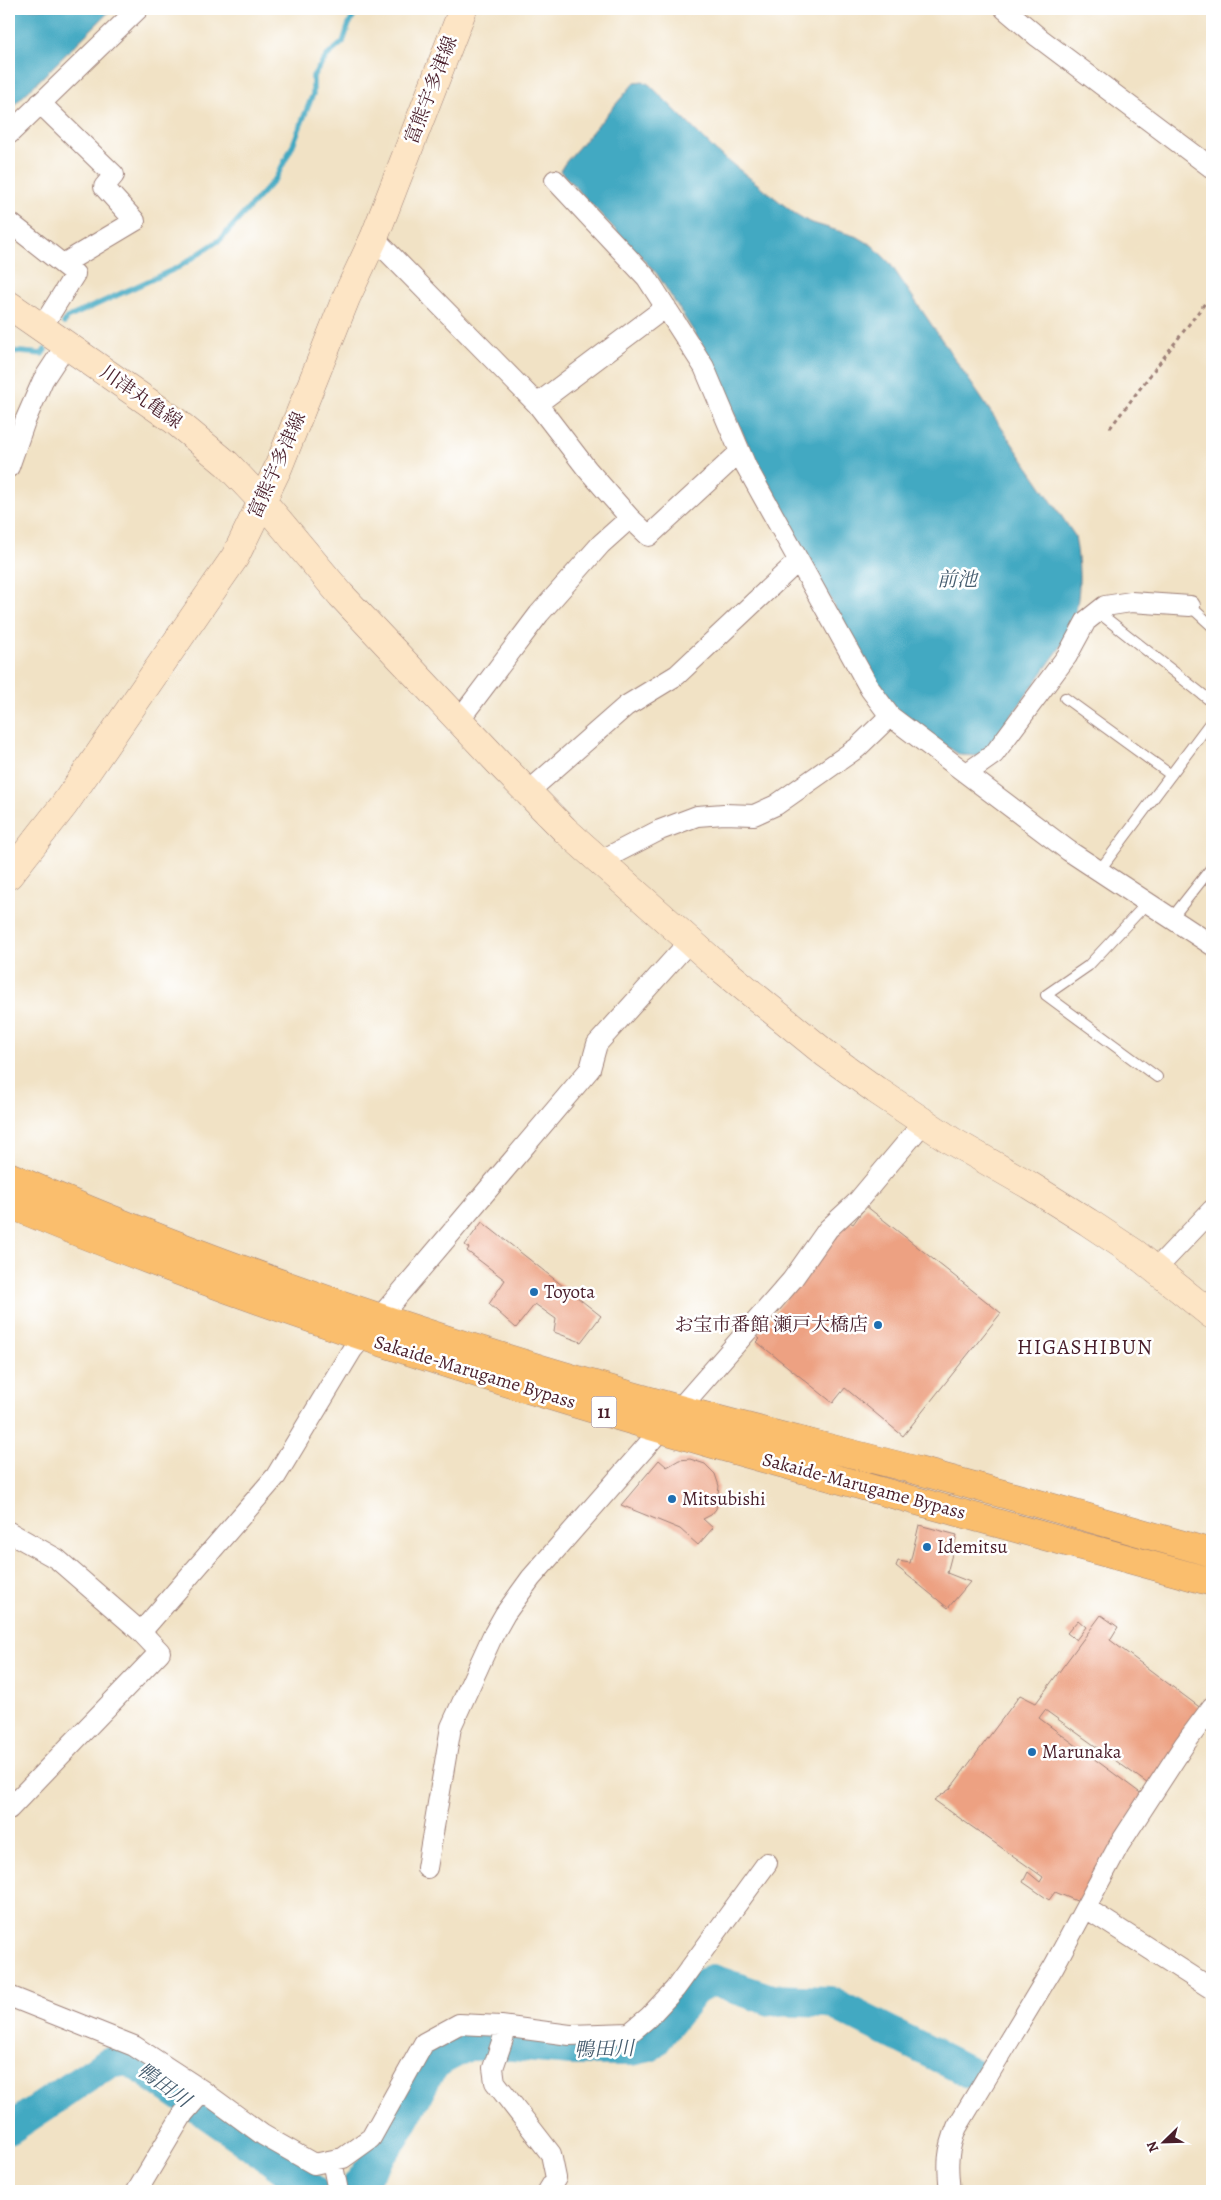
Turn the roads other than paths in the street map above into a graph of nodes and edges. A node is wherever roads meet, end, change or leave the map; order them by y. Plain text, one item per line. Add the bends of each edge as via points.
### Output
1 (138, 9) edge
2 (463, 9) edge
3 (1005, 9) edge
4 (40, 103) junction
5 (9, 134) edge
6 (1212, 168) edge
7 (555, 180) dead end
8 (9, 222) edge
9 (374, 238) junction
10 (63, 264) junction
11 (9, 305) edge
12 (666, 307) junction
13 (42, 327) junction
14 (66, 345) junction
15 (537, 404) junction
16 (740, 452) junction
17 (9, 467) edge
18 (262, 502) junction
19 (630, 518) junction
20 (798, 561) junction
21 (1190, 606) joint
22 (1098, 612) junction
23 (1212, 626) edge
24 (1065, 698) dead end
25 (1212, 702) edge
26 (890, 716) junction
27 (459, 720) junction
28 (1212, 720) edge
29 (967, 773) junction
30 (1172, 775) junction
31 (528, 792) junction
32 (600, 861) junction
33 (1212, 867) edge
34 (1099, 871) junction
35 (9, 875) edge
36 (1147, 903) junction
37 (1172, 919) junction
38 (689, 942) junction
39 (1212, 945) edge
40 (1157, 1077) dead end
41 (924, 1122) junction
42 (9, 1176) edge
43 (9, 1204) edge
44 (1212, 1210) edge
45 (1155, 1270) junction
46 (1212, 1315) edge
47 (373, 1327) junction
48 (679, 1409) junction
49 (660, 1430) junction
50 (9, 1532) edge
51 (1212, 1552) edge
52 (1212, 1582) edge
53 (141, 1632) junction
54 (1212, 1707) edge
55 (9, 1809) edge
56 (766, 1863) dead end
57 (427, 1868) dead end
58 (1086, 1908) junction
59 (1212, 1989) edge
60 (9, 1996) edge
61 (507, 2027) junction
62 (203, 2091) junction
63 (332, 2161) junction
64 (136, 2191) edge
65 (338, 2191) edge
66 (548, 2191) edge
67 (950, 2191) edge

1 - 4 street
2 - 9 main road, 富熊宇多津線
3 - 6 street
4 - 5 street
4 - 10 street via 114,175 104,186 135,220
7 - 12 street via 647,278
8 - 10 street
9 - 15 street
9 - 18 main road, 富熊宇多津線
10 - 13 street via 74,274
11 - 13 main road, 川津丸亀線
12 - 15 street
12 - 16 street via 704,367
13 - 14 main road, 川津丸亀線
14 - 17 street via 43,380
14 - 18 main road, 川津丸亀線 via 203,442
15 - 19 street
16 - 19 street via 649,536
16 - 20 street
18 - 27 main road, 川津丸亀線 via 341,595
18 - 35 main road, 富熊宇多津線 via 235,556 196,615 64,805
19 - 27 street via 539,614
20 - 26 street via 870,689
20 - 31 street via 677,675 626,706
21 - 22 street via 1131,602 1105,606
21 - 23 lane
22 - 25 lane
22 - 29 street via 1086,621 1067,656 994,754
24 - 30 lane
26 - 29 street
26 - 32 street via 857,748 776,804 754,815 697,816 660,830
27 - 31 main road, 川津丸亀線
28 - 30 lane
29 - 34 street
30 - 34 lane
31 - 32 main road, 川津丸亀線
32 - 38 main road, 川津丸亀線
33 - 37 lane
34 - 36 street
36 - 37 street
36 - 40 lane via 1088,966 1046,995
37 - 39 street
38 - 41 main road, 川津丸亀線 via 826,1054
38 - 47 street via 597,1044 590,1069
41 - 45 main road, 川津丸亀線 via 1088,1222
41 - 48 street via 857,1202 828,1229 792,1280
42 - 47 highway, Sakaide-Marugame Bypass / 11
43 - 47 highway, Sakaide-Marugame Bypass / 11 via 201,1280
44 - 45 street
45 - 46 main road, 川津丸亀線
47 - 48 highway, Sakaide-Marugame Bypass / 11 via 493,1353
47 - 49 highway, Sakaide-Marugame Bypass / 11
47 - 53 street via 352,1350 276,1476
48 - 49 street
48 - 51 highway, Sakaide-Marugame Bypass / 11
49 - 52 highway, Sakaide-Marugame Bypass / 11
49 - 57 street via 531,1578 492,1638 451,1727
50 - 53 street via 57,1559
53 - 55 street via 160,1652
54 - 58 street via 1119,1846
56 - 61 street via 675,1989 650,2017 630,2033 570,2035
58 - 59 street
58 - 67 street via 957,2127 949,2147
60 - 62 street via 134,2046
61 - 63 street via 459,2024 424,2043 371,2138 343,2158
61 - 66 street via 493,2068 495,2082 551,2154 556,2178
62 - 63 street via 263,2135 314,2164
62 - 64 street via 183,2114
63 - 65 street

